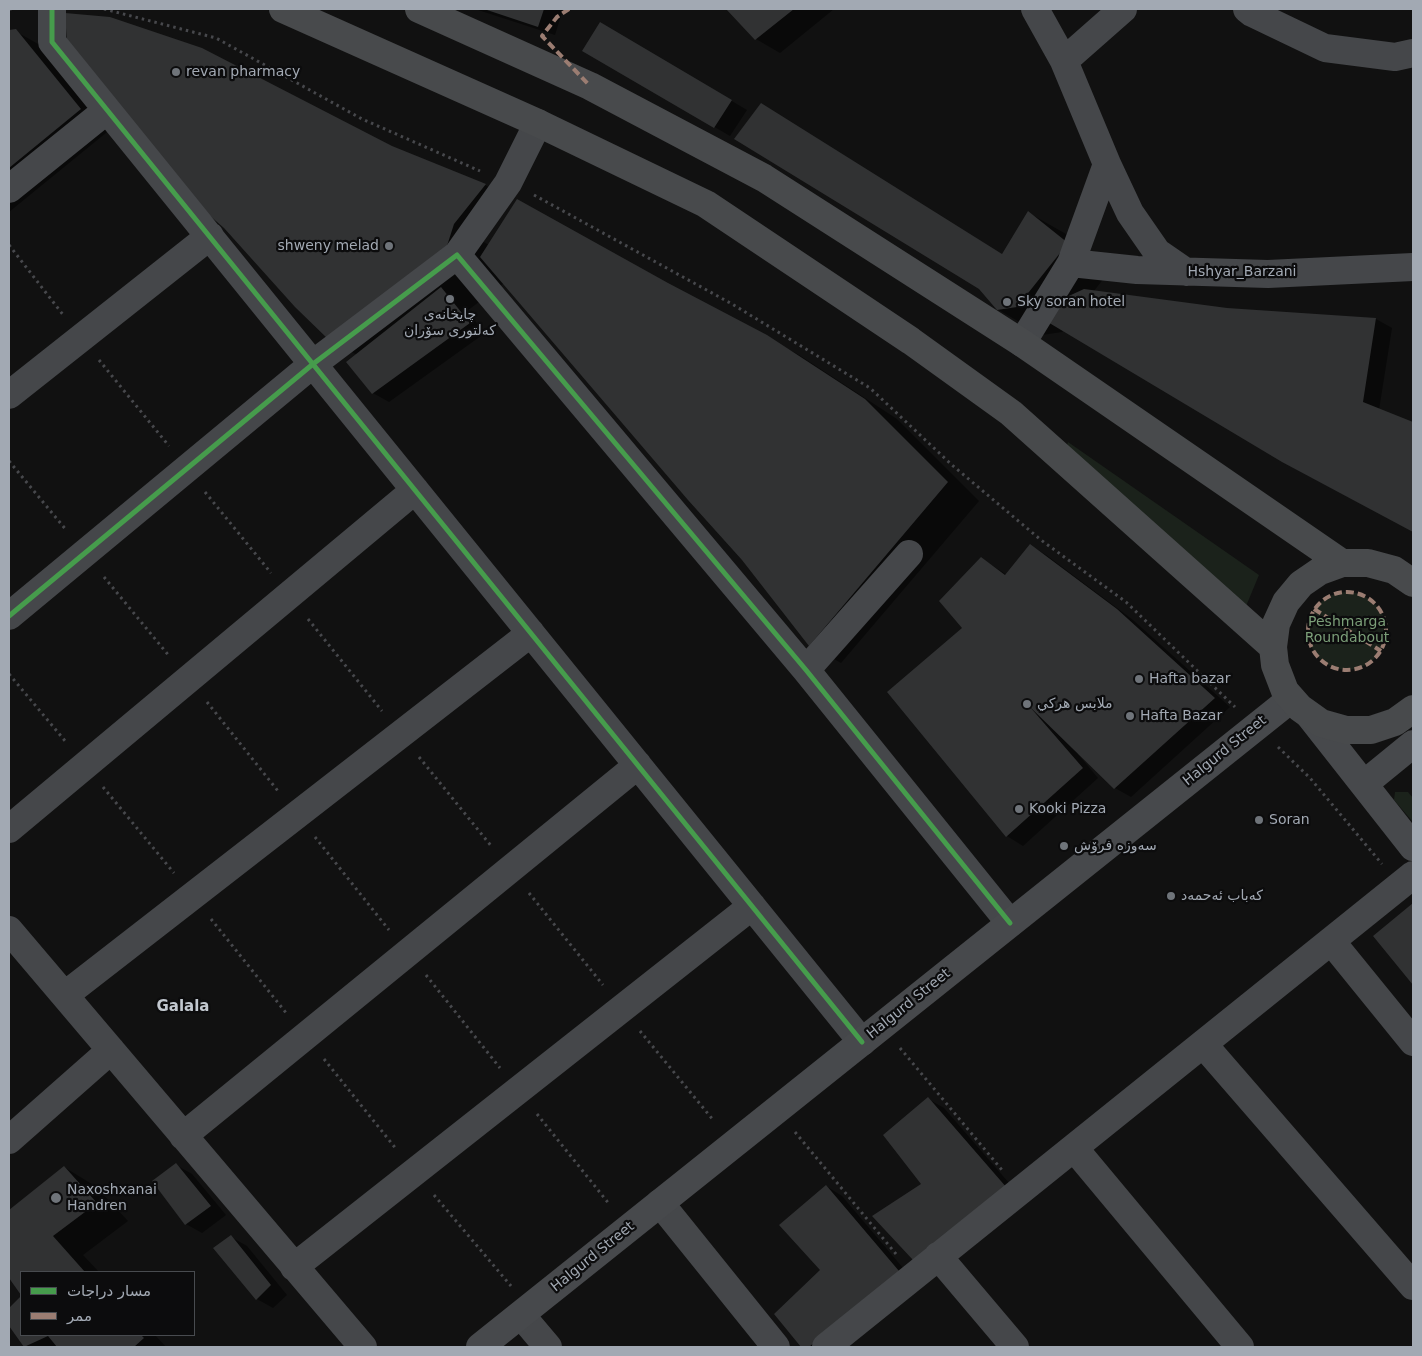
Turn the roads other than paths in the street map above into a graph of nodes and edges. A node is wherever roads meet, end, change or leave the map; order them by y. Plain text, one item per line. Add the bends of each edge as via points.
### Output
1 (52, 9) edge
2 (283, 9) edge
3 (419, 9) edge
4 (1035, 9) edge
5 (1123, 9) edge
6 (1247, 9) edge
7 (1413, 53) edge
8 (1064, 61) junction
9 (107, 110) junction
10 (538, 123) junction
11 (1107, 164) junction
12 (9, 189) edge
13 (210, 236) junction
14 (457, 255) junction
15 (1070, 263) junction
16 (1413, 267) edge
17 (1186, 272) junction
18 (1022, 343) junction
19 (313, 364) junction
20 (9, 395) edge
21 (415, 490) junction
22 (908, 554) dead end
23 (1342, 563) junction
24 (1413, 583) edge
25 (9, 616) edge
26 (531, 633) junction
27 (1273, 647) junction
28 (806, 670) junction
29 (1301, 708) junction
30 (1411, 717) edge
31 (1413, 744) edge
32 (638, 765) junction
33 (1364, 784) junction
34 (9, 829) edge
35 (1413, 847) edge
36 (1406, 880) edge
37 (752, 906) junction
38 (1010, 924) junction
39 (9, 930) edge
40 (1330, 941) junction
41 (64, 996) junction
42 (872, 1034) junction
43 (1413, 1042) edge
44 (1203, 1044) junction
45 (111, 1050) junction
46 (183, 1136) junction
47 (9, 1140) edge
48 (1074, 1148) junction
49 (660, 1203) junction
50 (938, 1256) junction
51 (294, 1267) junction
52 (1413, 1286) edge
53 (525, 1311) junction
54 (363, 1347) edge
55 (480, 1347) edge
56 (548, 1347) edge
57 (776, 1347) edge
58 (826, 1347) edge
59 (1015, 1347) edge
60 (1240, 1347) edge

1 - 9 street via 52,42
2 - 10 highway
3 - 18 highway via 590,86 764,178
4 - 8 street
5 - 8 street
6 - 7 street via 1326,48 1395,57
8 - 11 street
9 - 12 street
9 - 13 street
10 - 14 street via 508,183
10 - 27 highway via 706,204 911,341 1011,413
11 - 15 street
11 - 17 street via 1130,213 1157,252
13 - 19 street
13 - 20 street
14 - 19 street
14 - 28 street
15 - 17 street, Hshyar_Barzani
15 - 18 street
16 - 17 street, Hshyar_Barzani via 1268,274
18 - 23 highway
19 - 21 street
19 - 25 street
21 - 26 street
21 - 34 street
22 - 28 street
23 - 24 highway via 1381,565
23 - 27 highway via 1310,576 1292,593 1280,612
26 - 32 street
26 - 41 street
27 - 29 highway via 1278,674
28 - 38 street
29 - 30 highway via 1333,727 1358,730 1371,730
29 - 33 main road
29 - 38 main road, Halgurd Street via 1256,726
31 - 33 main road
32 - 37 street
32 - 46 street
33 - 35 main road
36 - 40 street
37 - 42 street
37 - 51 street
38 - 42 main road, Halgurd Street
39 - 41 street
40 - 43 street
40 - 44 street
41 - 45 street
42 - 49 main road, Halgurd Street
44 - 48 street
44 - 52 street
45 - 46 street
45 - 47 street
46 - 51 street
48 - 50 street
48 - 60 street
49 - 53 main road, Halgurd Street
49 - 57 street
50 - 58 street
50 - 59 street
51 - 54 street
53 - 55 main road, Halgurd Street
53 - 56 street

